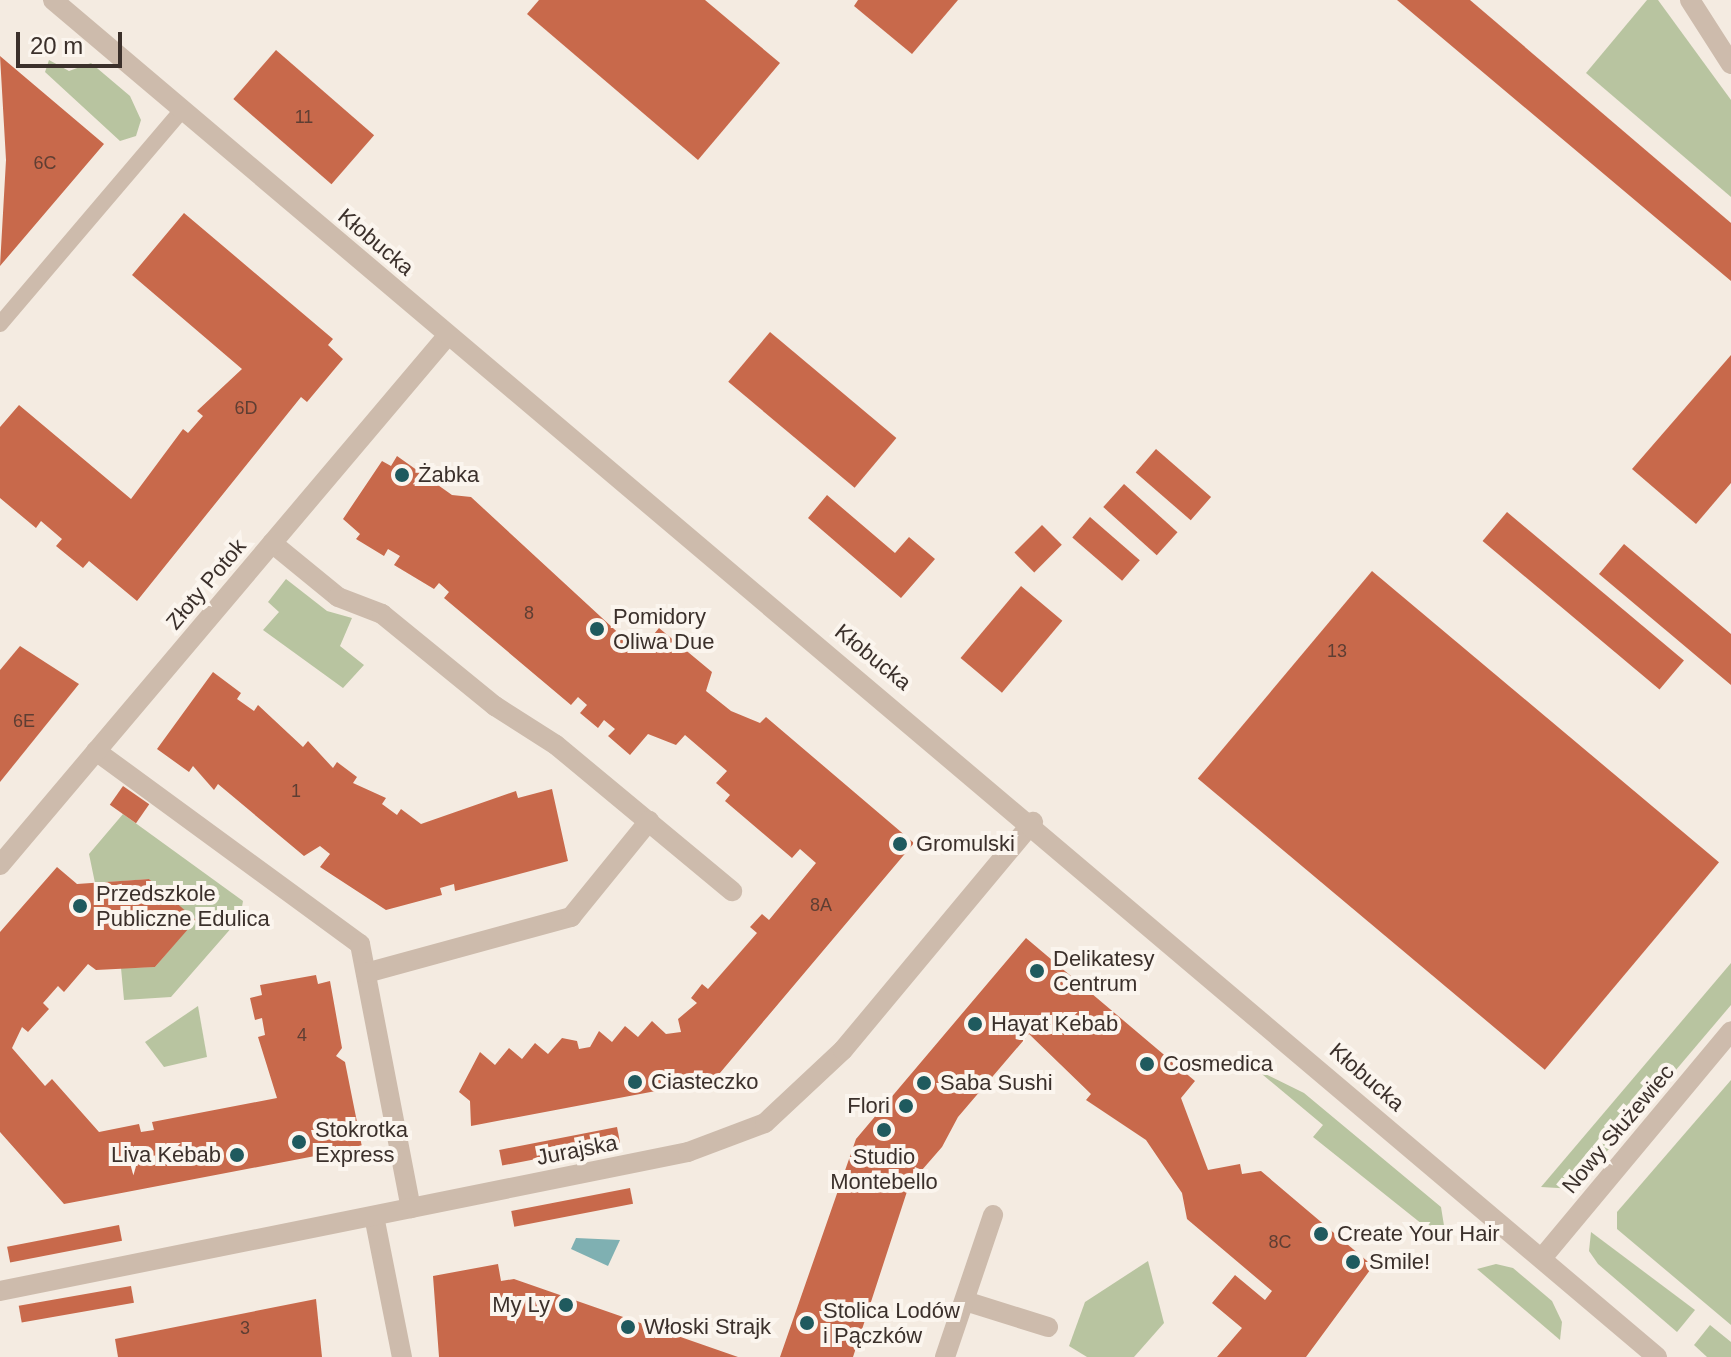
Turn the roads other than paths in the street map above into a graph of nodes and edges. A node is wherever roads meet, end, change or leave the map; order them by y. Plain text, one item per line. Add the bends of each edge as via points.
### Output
1 (53, 0) edge
2 (1690, 0) edge
3 (1731, 64) edge
4 (182, 110) junction
5 (0, 324) edge
6 (448, 335) junction
7 (272, 543) junction
8 (96, 751) junction
9 (649, 821) junction
10 (1033, 822) junction
11 (0, 865) edge
12 (732, 891) dead end
13 (366, 973) junction
14 (1731, 1031) edge
15 (411, 1208) junction
16 (993, 1215) dead end
17 (374, 1216) junction
18 (1542, 1258) junction
19 (0, 1291) edge
20 (965, 1301) junction
21 (1048, 1327) dead end
22 (402, 1357) edge
23 (945, 1357) edge
24 (1657, 1357) edge

1 - 4 street, Kłobucka
2 - 3 street
4 - 5 lane
4 - 6 street, Kłobucka
6 - 7 street, Złoty Potok
6 - 10 street, Kłobucka
7 - 8 street, Złoty Potok
7 - 9 street via 338,597 382,614
8 - 11 street, Złoty Potok
8 - 13 street via 360,944
9 - 12 street
9 - 13 street via 571,917
10 - 15 street, Jurajska via 843,1050 765,1123 688,1152
10 - 18 street, Kłobucka
13 - 15 street
14 - 18 street, Nowy Służewiec
15 - 17 street, Jurajska
16 - 20 street
17 - 19 street, Jurajska
17 - 22 street
18 - 24 street, Kłobucka
20 - 21 street
20 - 23 street

